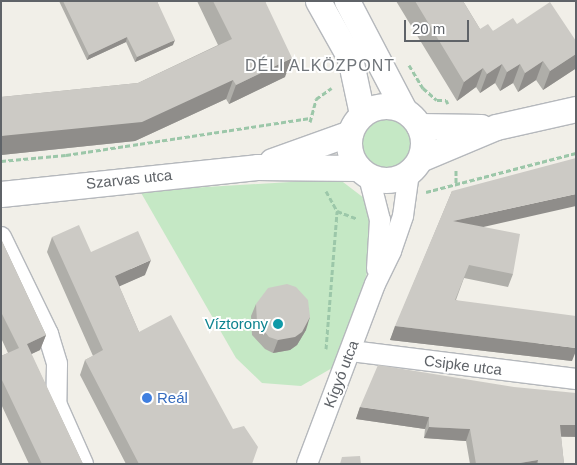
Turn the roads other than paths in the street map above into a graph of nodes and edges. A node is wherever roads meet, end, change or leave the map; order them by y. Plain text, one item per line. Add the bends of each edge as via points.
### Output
1 (318, 1) edge
2 (347, 1) edge
3 (576, 109) edge
4 (411, 118) junction
5 (356, 123) junction
6 (496, 128) junction
7 (414, 166) junction
8 (257, 167) junction
9 (363, 172) junction
10 (1, 194) edge
11 (1, 237) edge
12 (375, 284) junction
13 (351, 350) junction
14 (576, 379) edge
15 (83, 464) edge
16 (307, 464) edge

1 - 5 street via 350,58
2 - 4 street
3 - 6 street
4 - 5 street via 378,106
4 - 6 street
4 - 7 street via 423,142
5 - 8 street, Szarvas utca
5 - 9 street via 351,158
6 - 7 street
7 - 9 street via 389,180
7 - 12 street, Kígyó utca via 403,216
8 - 9 street, Szarvas utca
8 - 10 street, Szarvas utca
9 - 12 street, Kígyó utca via 380,220
11 - 15 street via 48,334 56,364 56,403
12 - 13 street, Kígyó utca
13 - 14 street, Csipke utca
13 - 16 street, Kígyó utca

